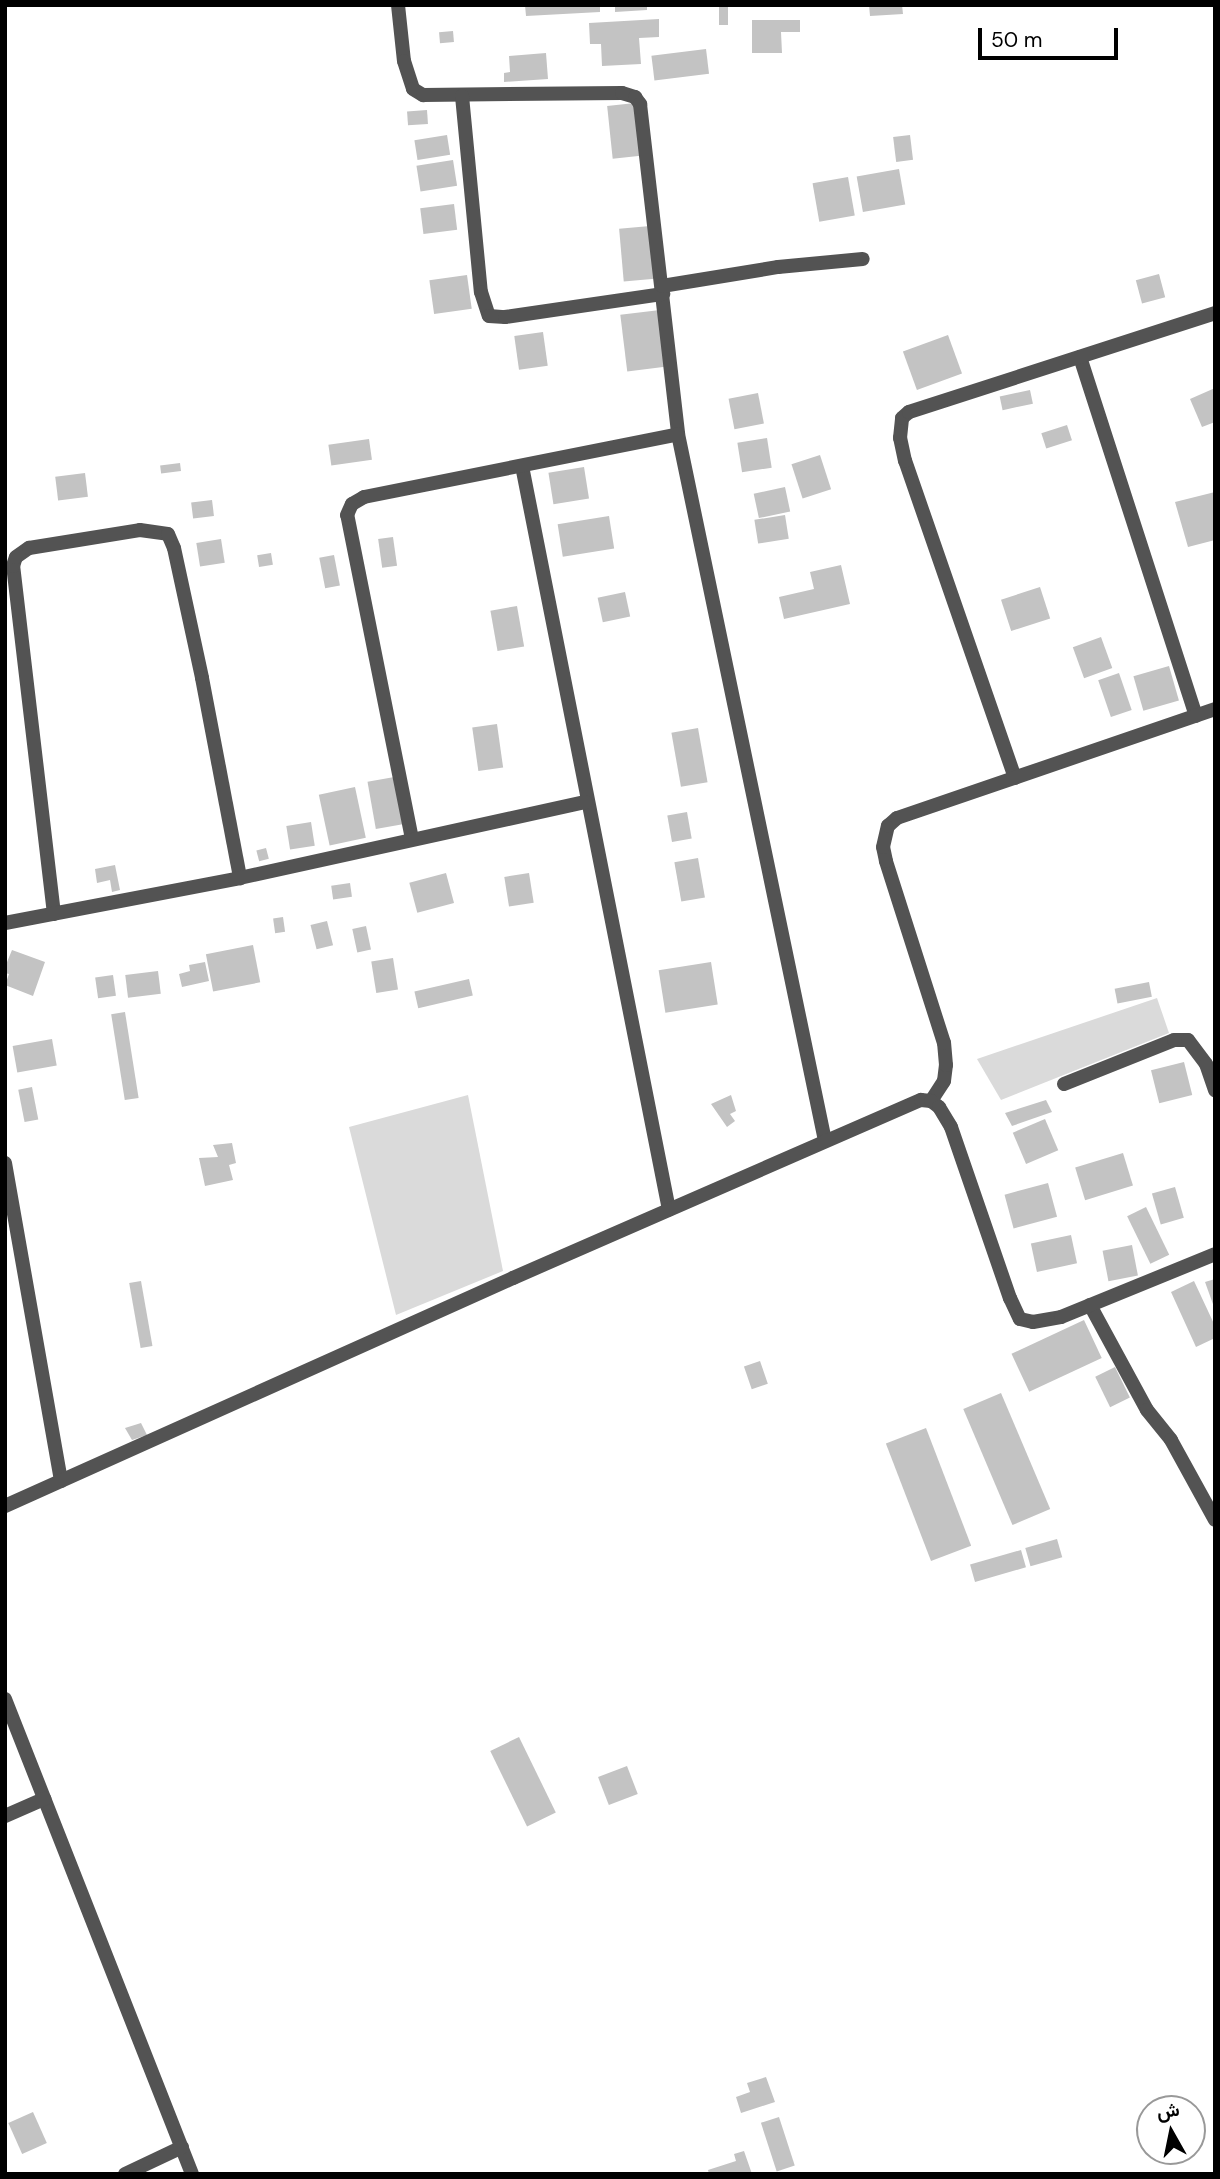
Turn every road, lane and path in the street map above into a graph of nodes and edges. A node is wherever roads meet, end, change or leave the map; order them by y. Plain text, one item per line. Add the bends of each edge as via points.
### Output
1 (398, 5) edge
2 (462, 96) junction
3 (863, 259) dead end
4 (663, 290) junction
5 (1215, 313) edge
6 (1080, 357) junction
7 (678, 434) junction
8 (522, 466) junction
9 (1215, 709) edge
10 (1196, 716) junction
11 (1015, 778) junction
12 (586, 802) junction
13 (412, 839) junction
14 (240, 878) junction
15 (54, 914) junction
16 (5, 923) edge
17 (1064, 1084) dead end
18 (1215, 1090) edge
19 (931, 1101) junction
20 (825, 1141) junction
21 (5, 1163) edge
22 (668, 1210) junction
23 (1215, 1254) edge
24 (1090, 1306) junction
25 (61, 1481) junction
26 (5, 1506) edge
27 (1215, 1520) edge
28 (5, 1699) edge
29 (44, 1799) junction
30 (5, 1816) edge
31 (182, 2147) junction
32 (125, 2174) edge
33 (192, 2174) edge

1 - 2 street via 402,51 413,89 423,95
2 - 4 street via 613,93 638,99
2 - 4 street via 481,292 489,316
3 - 4 street via 778,267
4 - 7 street
5 - 6 street
6 - 10 street
6 - 11 street via 909,412 900,429 905,461
7 - 8 street
7 - 20 street
8 - 12 street
8 - 13 street via 364,497 352,504 347,515
9 - 10 street
10 - 11 street
11 - 19 street via 897,818 884,835 886,861 944,1044 944,1081
12 - 13 street
12 - 22 street
13 - 14 street
14 - 15 street
14 - 15 street via 202,678 168,534 140,530 29,548 16,557 13,566
15 - 16 street
17 - 18 street via 1174,1040 1188,1040 1206,1064
19 - 20 street via 904,1107
19 - 24 street via 951,1127 1020,1319 1033,1322
20 - 22 street
21 - 25 street
22 - 25 street
23 - 24 street
24 - 27 street
25 - 26 street
28 - 29 street
29 - 30 street
29 - 31 street
31 - 32 street
31 - 33 street

